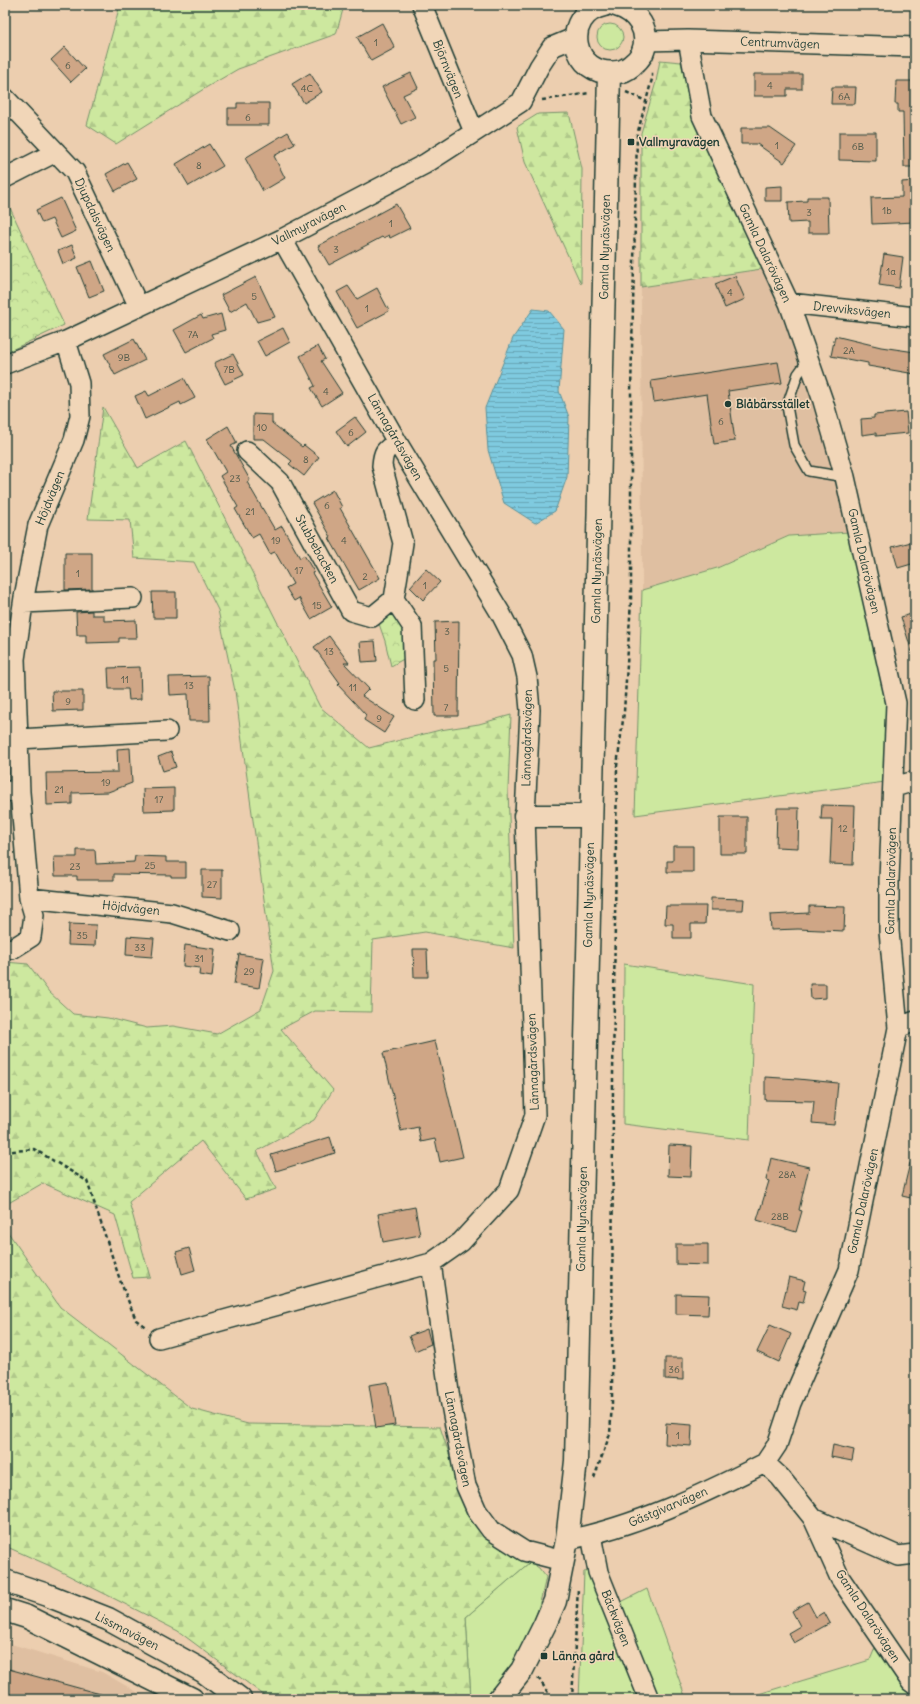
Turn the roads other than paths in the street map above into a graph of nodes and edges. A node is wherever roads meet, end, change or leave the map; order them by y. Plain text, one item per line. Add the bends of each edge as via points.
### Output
1 (422, 5) edge
2 (604, 5) edge
3 (616, 5) edge
4 (576, 37) junction
5 (688, 40) junction
6 (645, 41) junction
7 (915, 47) edge
8 (609, 81) junction
9 (5, 98) edge
10 (474, 132) junction
11 (56, 152) junction
12 (5, 178) edge
13 (282, 239) junction
14 (789, 303) junction
15 (139, 307) junction
16 (915, 317) edge
17 (66, 341) junction
18 (809, 359) junction
19 (5, 364) edge
20 (397, 442) junction
21 (247, 451) dead end
22 (845, 477) junction
23 (132, 598) dead end
24 (394, 599) junction
25 (23, 603) junction
26 (10, 659) edge
27 (415, 700) dead end
28 (167, 731) dead end
29 (18, 739) junction
30 (915, 781) edge
31 (894, 787) junction
32 (12, 791) edge
33 (525, 816) junction
34 (591, 816) junction
35 (29, 898) junction
36 (230, 931) dead end
37 (5, 948) edge
38 (906, 1025) edge
39 (430, 1263) junction
40 (159, 1338) road end
41 (765, 1463) junction
42 (813, 1518) junction
43 (591, 1535) junction
44 (565, 1550) junction
45 (915, 1554) edge
46 (5, 1581) edge
47 (5, 1610) edge
48 (915, 1685) edge
49 (192, 1699) edge
50 (240, 1699) edge
51 (499, 1699) edge
52 (649, 1699) edge

1 - 10 street, Björnvägen
2 - 4 street via 592,9 584,17 578,26
3 - 6 street via 637,16 643,28
4 - 8 street via 577,48 582,58
4 - 10 street, Vallmyravägen via 552,47 521,102
5 - 6 street, Centrumvägen
5 - 7 street, Centrumvägen
5 - 14 street, Gamla Dalarövägen via 702,116
6 - 8 street via 642,54 634,64
8 - 34 street, Gamla Nynäsvägen
9 - 11 street, Djupdalsvägen
10 - 13 street, Vallmyravägen via 425,164
11 - 12 street
11 - 15 street, Djupdalsvägen via 75,172
13 - 15 street, Vallmyravägen
13 - 20 street, Lännagårdsvägen
14 - 16 street, Drevviksvägen
14 - 18 street, Gamla Dalarövägen
15 - 17 street, Vallmyravägen
17 - 19 street, Vallmyravägen
17 - 25 street, Höjdvägen via 79,383 80,416 74,440 38,526
18 - 22 street, Gamla Dalarövägen
18 - 22 lane via 798,374 787,406 794,445 809,471
20 - 24 street via 385,450 382,466 403,543
20 - 33 street, Lännagårdsvägen via 501,614 522,655 528,677 530,710
21 - 24 street, Stubbebacken via 280,482 351,611 372,617
22 - 31 street, Gamla Dalarövägen via 896,702
23 - 25 street
24 - 27 street via 412,626
25 - 26 street, Höjdvägen
26 - 29 street, Höjdvägen
28 - 29 street
29 - 32 street, Höjdvägen
30 - 31 street
31 - 38 street, Gamla Dalarövägen via 889,931
32 - 35 street, Höjdvägen
33 - 34 street
33 - 39 street, Lännagårdsvägen via 535,1115 509,1190 460,1242
34 - 44 street, Gamla Nynäsvägen via 576,1461
35 - 36 street, Höjdvägen via 172,913
35 - 37 street, Höjdvägen via 34,915 31,937 12,949
38 - 41 street, Gamla Dalarövägen via 848,1270 791,1403 777,1445
39 - 40 street, Lännagårdsvägen
39 - 44 street, Lännagårdsvägen via 466,1486 477,1511 491,1530 524,1551
41 - 42 street, Gamla Dalarövägen
41 - 43 street, Gästgivarvägen via 636,1522
42 - 45 street via 898,1556
42 - 48 street, Gamla Dalarövägen via 840,1578
43 - 44 street, Gästgivarvägen
43 - 52 street, Bäckvägen via 598,1572
44 - 51 street, Gamla Nynäsvägen via 555,1601 545,1624 522,1670
46 - 50 street, Lissmavägen via 108,1619 203,1671
47 - 49 street via 27,1617

